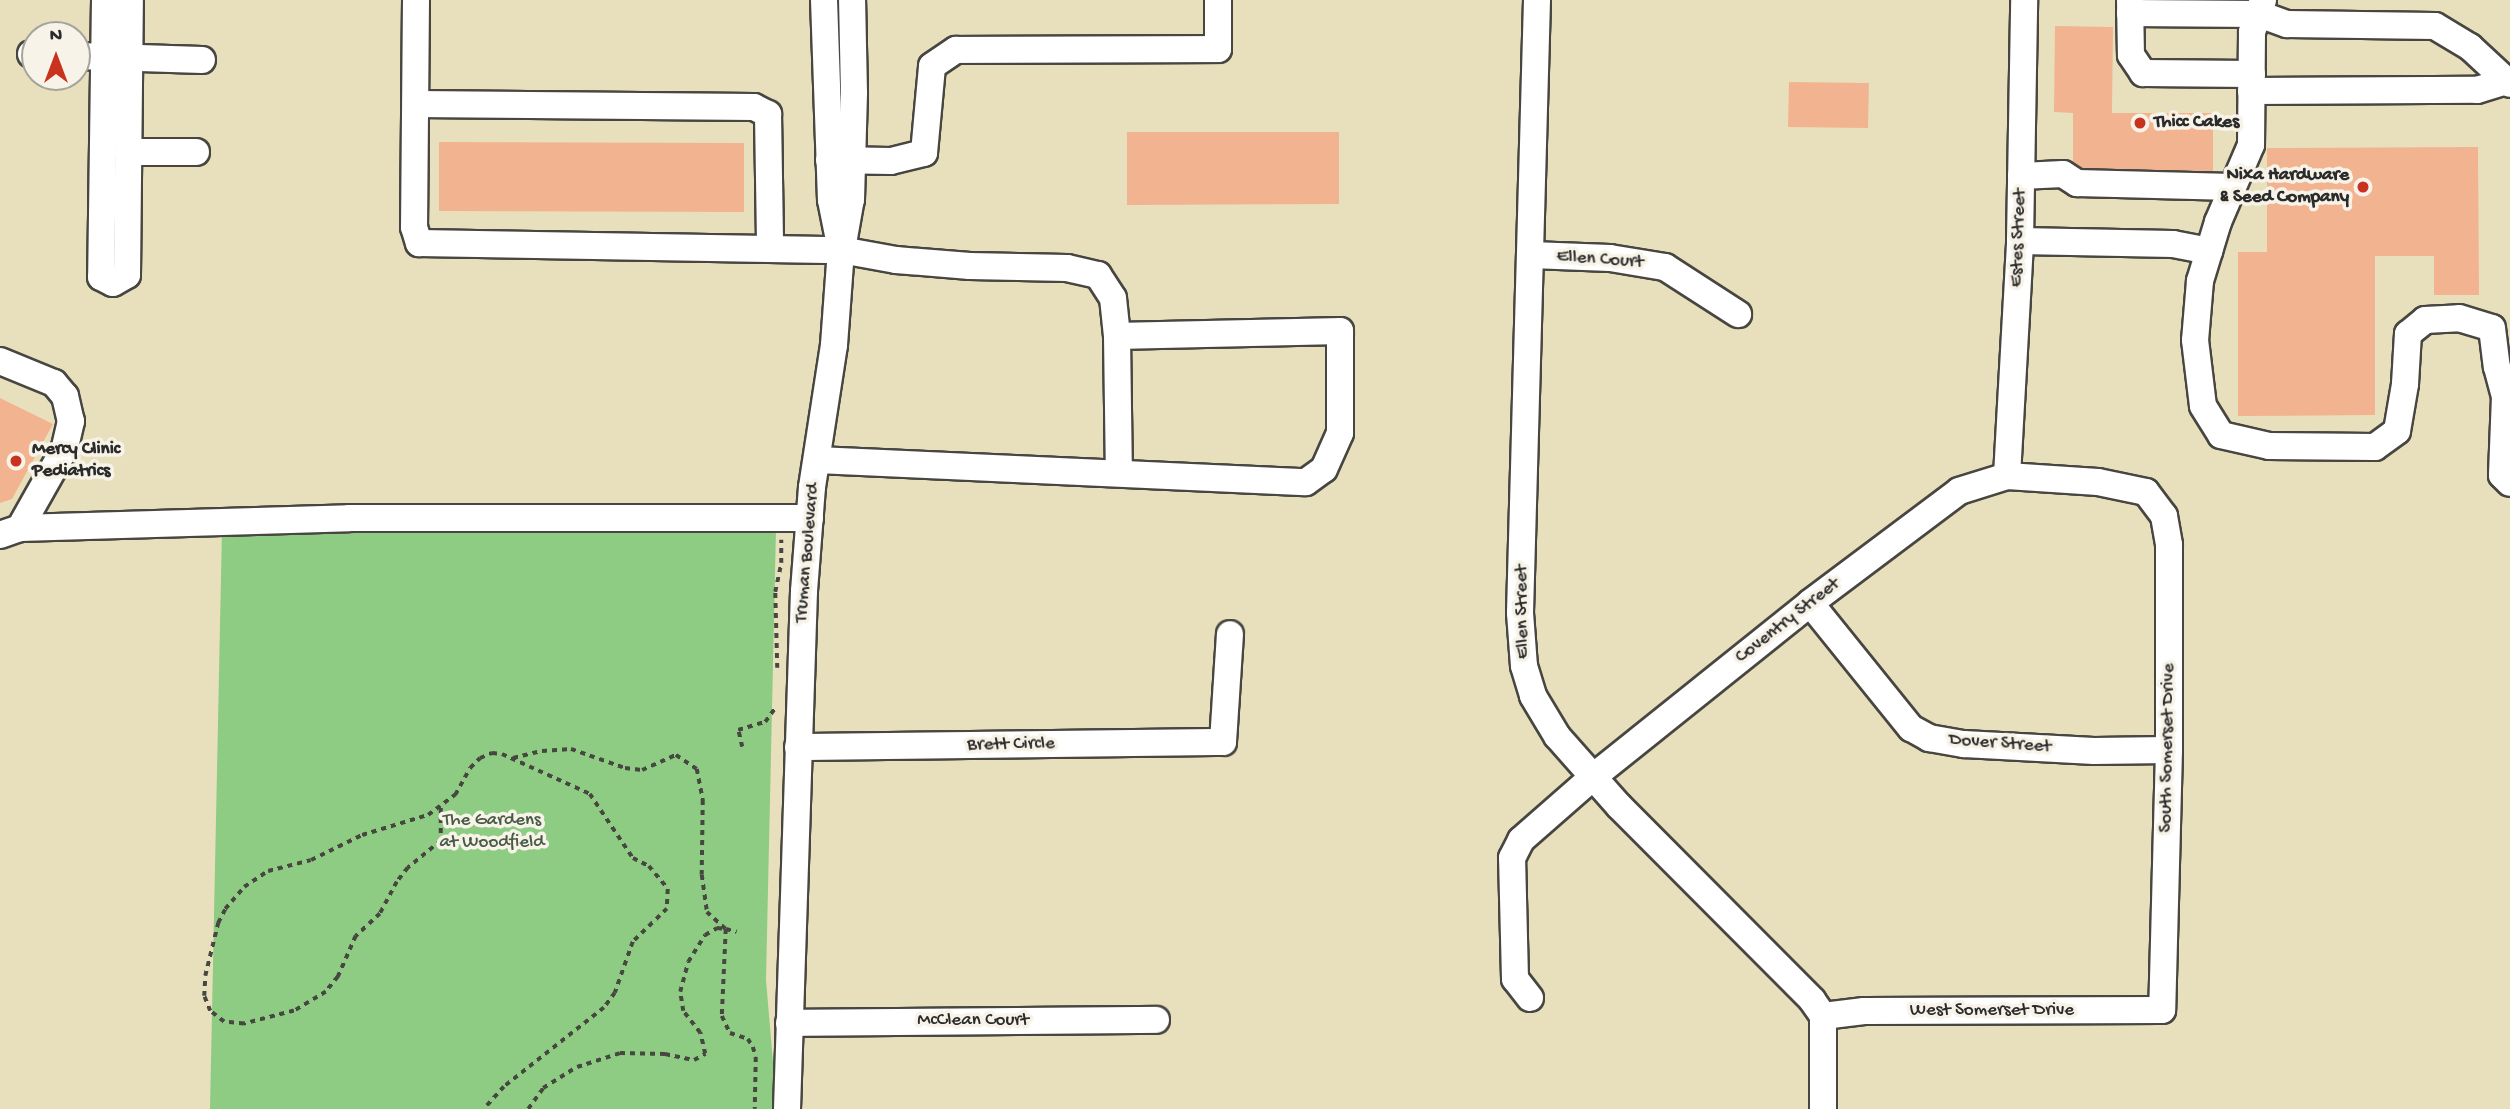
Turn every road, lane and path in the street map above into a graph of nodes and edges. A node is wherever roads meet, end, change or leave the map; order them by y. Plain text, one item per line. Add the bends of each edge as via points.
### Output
1 (106, 0) edge
2 (130, 0) edge
3 (416, 0) edge
4 (824, 0) edge
5 (852, 0) edge
6 (1218, 0) edge
7 (1537, 0) edge
8 (2024, 0) edge
9 (2130, 6) edge
10 (2261, 7) edge
11 (91, 57) edge
12 (117, 59) junction
13 (202, 60) dead end
14 (2252, 82) junction
15 (2507, 83) edge
16 (416, 104) junction
17 (128, 152) junction
18 (196, 152) dead end
19 (841, 160) junction
20 (2021, 176) junction
21 (2233, 187) junction
22 (2020, 241) junction
23 (770, 247) junction
24 (841, 250) junction
25 (2209, 251) junction
26 (1531, 256) junction
27 (1738, 314) dead end
28 (1117, 336) junction
29 (0, 361) edge
30 (817, 460) junction
31 (1119, 473) junction
32 (2007, 476) junction
33 (2510, 483) edge
34 (2146, 492) joint
35 (777, 517) junction
36 (810, 518) junction
37 (10, 532) edge
38 (1810, 603) junction
39 (1230, 634) dead end
40 (777, 678) dead end
41 (777, 700) dead end
42 (742, 747) dead end
43 (798, 747) junction
44 (2169, 750) junction
45 (511, 758) junction
46 (1593, 777) junction
47 (441, 808) junction
48 (726, 929) junction
49 (737, 932) dead end
50 (1530, 998) dead end
51 (2162, 1010) joint
52 (1824, 1016) junction
53 (1156, 1020) dead end
54 (789, 1023) junction
55 (484, 1109) edge
56 (528, 1109) edge
57 (755, 1109) edge
58 (787, 1109) edge
59 (1823, 1109) edge

1 - 12 street
2 - 12 street
3 - 16 street
4 - 19 street, Truman Boulevard
5 - 19 street
6 - 19 street via 1218,49 956,50 932,66 925,153 891,161
7 - 26 street, Ellen Street
8 - 20 street, Estes Street
9 - 10 street
9 - 14 street via 2131,55 2143,73
10 - 14 street via 2252,32
10 - 15 street via 2287,24 2435,26 2470,47
11 - 12 street
12 - 13 street
12 - 17 street
12 - 17 street via 115,182
14 - 15 street via 2477,90
14 - 21 street via 2251,145
16 - 23 street via 754,107 768,114
16 - 23 street via 414,227 419,243
17 - 18 street
19 - 24 street, Truman Boulevard via 831,201
20 - 21 street via 2063,174 2077,183
20 - 22 street, Estes Street
21 - 25 street
22 - 25 street via 2173,244
22 - 32 street, Estes Street
23 - 24 street
24 - 28 street via 896,260 1067,268 1097,275 1113,298
24 - 30 street, Truman Boulevard via 834,345
25 - 33 street via 2200,281 2195,340 2203,406 2221,435 2269,446 2375,447 2397,432 2408,334 2425,320 2459,318 2492,328 2505,396 2502,475
26 - 27 street, Ellen Court via 1610,258 1665,267
26 - 46 street, Ellen Street via 1520,613 1524,666 1533,695 1557,736
28 - 31 street
28 - 31 street via 1340,331 1340,433 1324,469 1306,482
29 - 37 street via 54,383 65,396 71,421 65,448
30 - 31 street
30 - 36 street, Truman Boulevard
32 - 34 street, Coventry Street via 2098,482
32 - 38 street, Coventry Street via 1944,499
34 - 44 street, South Somerset Drive via 2164,516 2168,545
35 - 36 street
35 - 37 street via 349,518
35 - 40 path via 782,543 775,592
36 - 43 street, Truman Boulevard
38 - 44 street, Dover Street via 1911,728 1929,738 1990,746
38 - 46 street, Coventry Street
39 - 43 street, Brett Circle via 1223,742
41 - 42 path via 765,722 738,730
43 - 54 street, Truman Boulevard
44 - 51 street, South Somerset Drive
45 - 47 path via 492,753 480,758
45 - 48 path via 571,750 642,770 676,755 697,769 703,800 702,875 707,912
45 - 55 path via 590,794 634,858 649,866 668,889 667,908 633,942 615,993 604,1008 504,1087
46 - 50 street, Coventry Street via 1521,840 1512,858 1515,979
46 - 52 street, Ellen Street
47 - 47 path via 441,841 397,882 380,914 356,936 326,992 294,1011 244,1024 224,1022 210,1011 204,996 213,938 225,909 244,887 268,871 311,860 362,835
48 - 49 path
48 - 56 path via 705,934 682,977 683,1011 700,1034 705,1054 695,1060 620,1053 577,1067 550,1083
48 - 57 path via 722,1016 730,1034 748,1039 754,1047
51 - 52 street, West Somerset Drive via 1864,1011
52 - 59 street
53 - 54 street, McClean Court
54 - 58 street, Truman Boulevard

